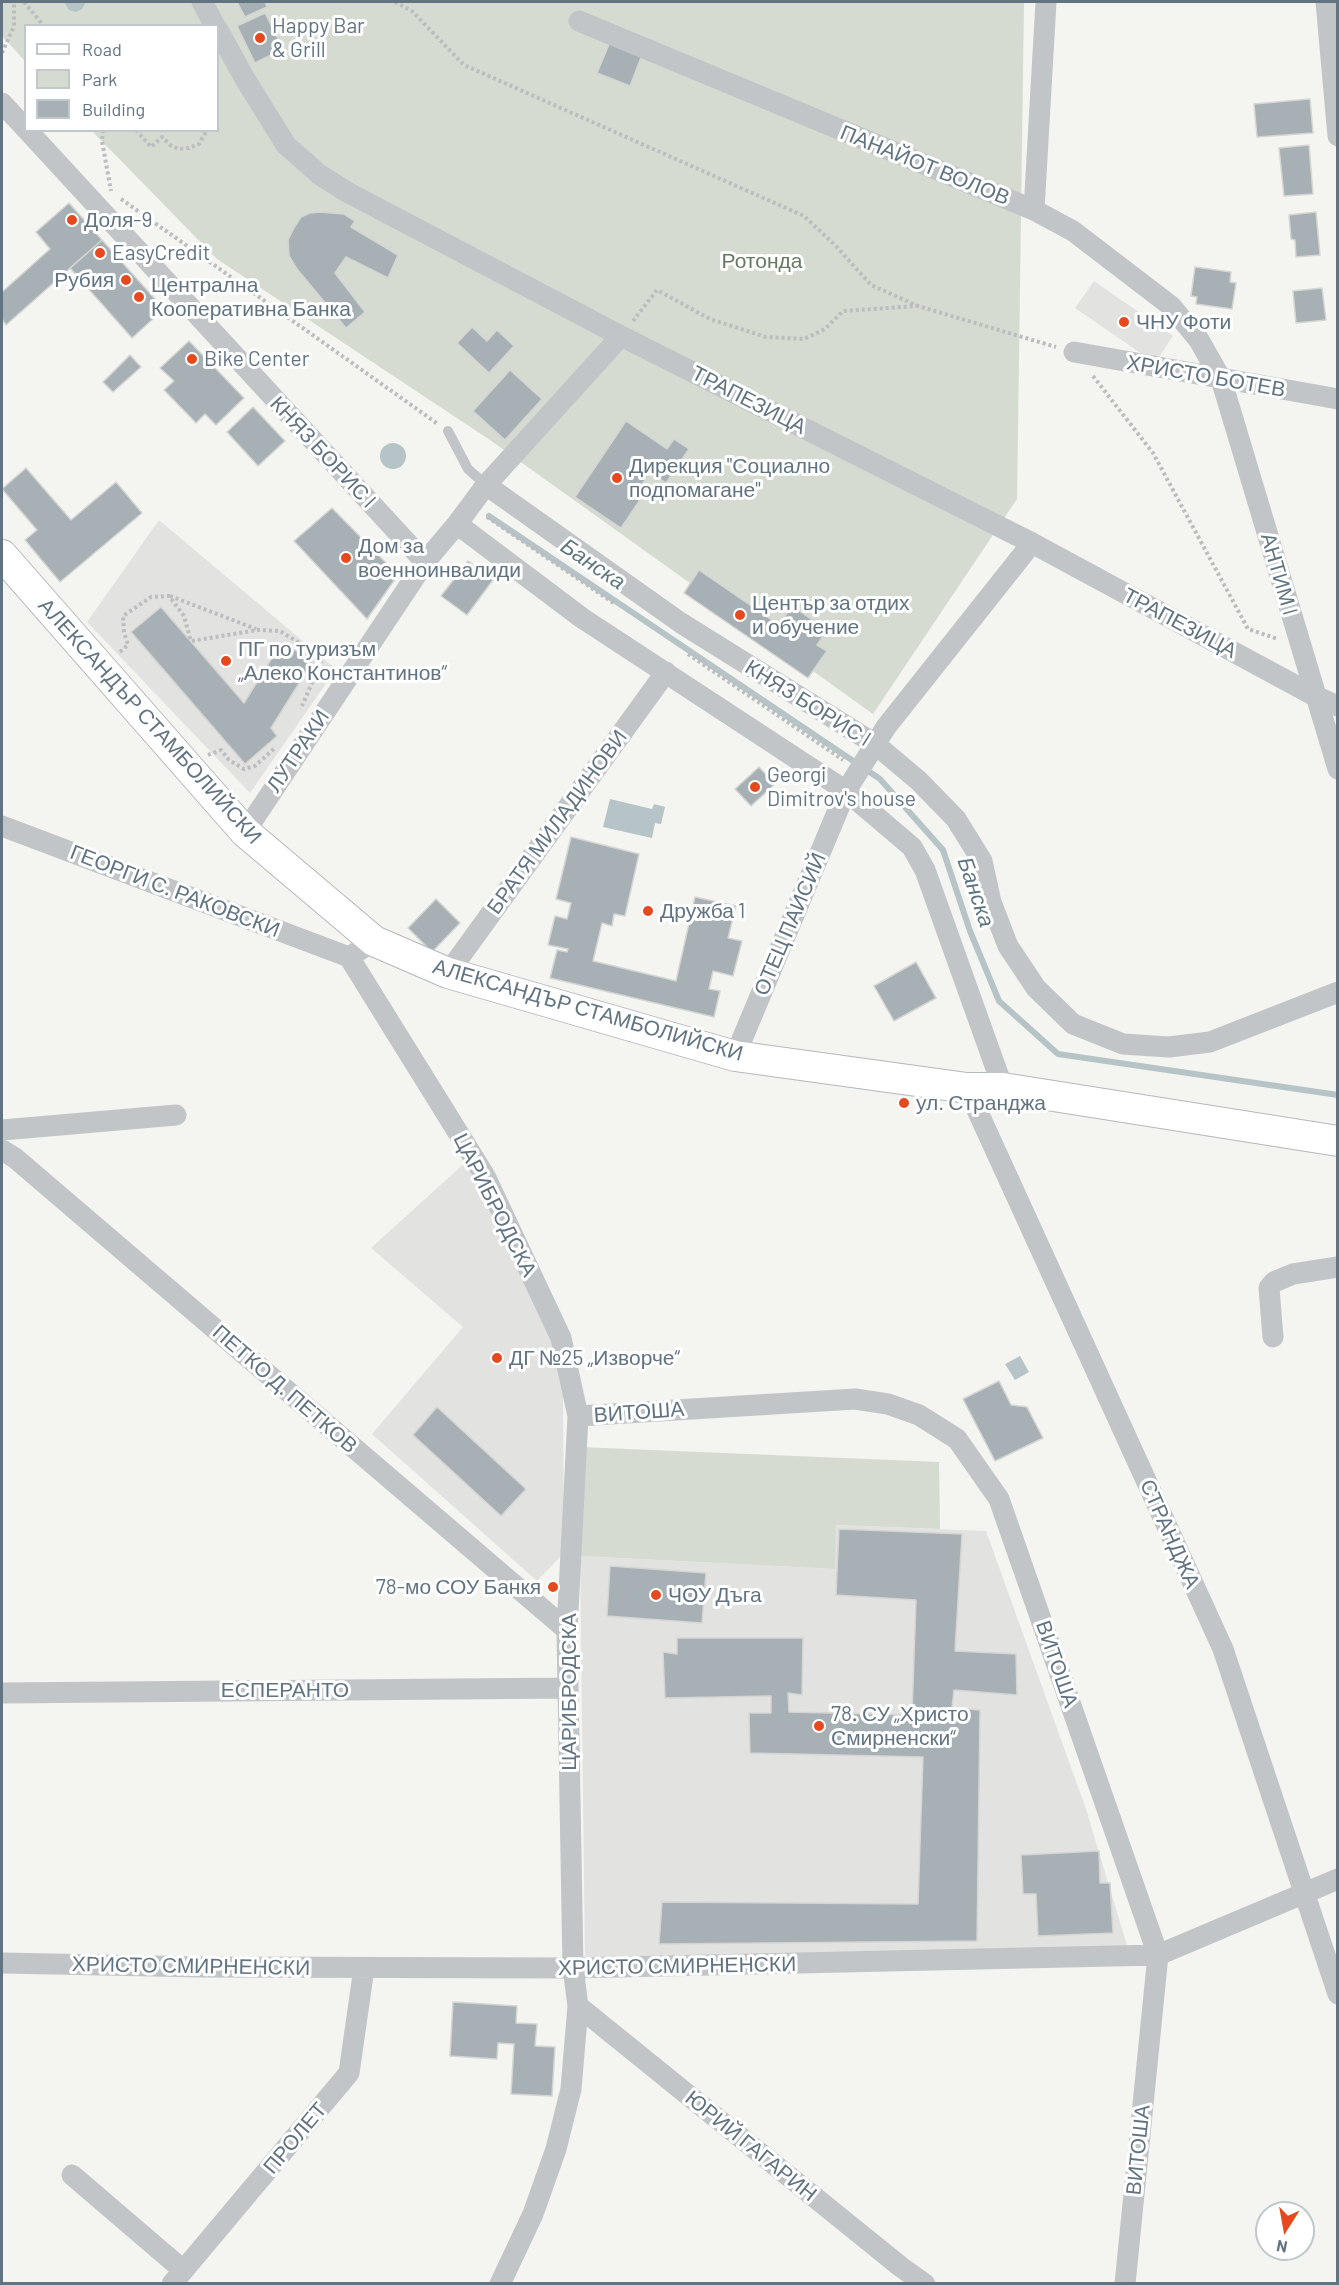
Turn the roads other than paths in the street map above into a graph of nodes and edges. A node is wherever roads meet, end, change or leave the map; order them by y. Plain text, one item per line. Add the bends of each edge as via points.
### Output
1 (202, 2) edge
2 (1046, 2) edge
3 (1326, 2) edge
4 (579, 21) dead end
5 (214, 24) edge
6 (219, 32) edge
7 (2, 104) edge
8 (24, 128) edge
9 (28, 132) edge
10 (1338, 136) edge
11 (1034, 210) junction
12 (621, 336) junction
13 (1074, 352) road end
14 (1221, 379) junction
15 (1338, 399) edge
16 (448, 431) road end
17 (486, 484) junction
18 (457, 524) junction
19 (1032, 543) junction
20 (2, 555) edge
21 (425, 562) junction
22 (666, 672) junction
23 (1315, 696) junction
24 (1338, 706) edge
25 (874, 747) junction
26 (1338, 768) edge
27 (850, 784) junction
28 (2, 826) edge
29 (245, 832) junction
30 (374, 941) junction
31 (349, 957) junction
32 (448, 973) junction
33 (1338, 992) edge
34 (735, 1056) junction
35 (967, 1088) junction
36 (1004, 1088) junction
37 (176, 1115) dead end
38 (2, 1130) edge
39 (1338, 1141) edge
40 (2, 1150) edge
41 (1338, 1268) edge
42 (1273, 1337) dead end
43 (578, 1416) junction
44 (567, 1630) junction
45 (568, 1688) junction
46 (2, 1693) edge
47 (1338, 1879) edge
48 (1305, 1894) junction
49 (1158, 1955) junction
50 (2, 1963) edge
51 (364, 1968) junction
52 (573, 1968) junction
53 (1338, 1994) edge
54 (578, 2006) junction
55 (72, 2175) dead end
56 (897, 2275) edge
57 (178, 2277) edge
58 (500, 2283) edge
59 (925, 2283) edge
60 (1125, 2283) edge

1 - 5 street
2 - 11 street
3 - 10 street
4 - 11 street, ПАНАЙОТ ВОЛОВ
6 - 12 street, ТРАПЕЗИЦА via 286,144 320,175
7 - 8 street, КНЯЗ БОРИС I
9 - 21 street, КНЯЗ БОРИС I
11 - 14 street, ПАНАЙОТ ВОЛОВ via 1073,231 1171,306 1199,340
12 - 17 street, ЛУТРАКИ
12 - 19 street, ТРАПЕЗИЦА
13 - 14 street, ХРИСТО БОТЕВ
14 - 15 street, ХРИСТО БОТЕВ
14 - 23 street, АНТИМ I
16 - 17 lane, КНЯЗ БОРИС I via 468,469
17 - 18 street, ЛУТРАКИ
17 - 25 street, КНЯЗ БОРИС I via 681,623
18 - 21 street, ЛУТРАКИ
18 - 22 street via 582,618
19 - 23 street, ТРАПЕЗИЦА
19 - 25 street
20 - 29 street, АЛЕКСАНДЪР СТАМБОЛИЙСКИ
21 - 29 street, ЛУТРАКИ
22 - 27 street
22 - 32 street, БРАТЯ МИЛАДИНОВИ
23 - 24 street, ТРАПЕЗИЦА
23 - 26 street, АНТИМ I
25 - 27 street, ОТЕЦ ПАИСИЙ
25 - 33 street, КНЯЗ БОРИС I via 919,782 956,819 982,861 991,902 1008,946 1036,988 1073,1024 1123,1044 1169,1047 1210,1042
27 - 34 street, ОТЕЦ ПАИСИЙ
27 - 36 street via 912,847 925,870
28 - 31 street, ГЕОРГИ С. РАКОВСКИ
29 - 30 street, АЛЕКСАНДЪР СТАМБОЛИЙСКИ
30 - 31 street
30 - 32 street, АЛЕКСАНДЪР СТАМБОЛИЙСКИ
31 - 43 street, ЦАРИБРОДСКА via 484,1176 561,1338
32 - 34 street, АЛЕКСАНДЪР СТАМБОЛИЙСКИ
34 - 35 street, АЛЕКСАНДЪР СТАМБОЛИЙСКИ
35 - 36 street, АЛЕКСАНДЪР СТАМБОЛИЙСКИ
35 - 48 street, СТРАНДЖА via 1222,1649
36 - 39 street, АЛЕКСАНДЪР СТАМБОЛИЙСКИ
37 - 38 street
40 - 44 street, ПЕТКО Д. ПЕТКОВ
41 - 42 street via 1293,1274 1274,1282 1269,1288
43 - 44 street, ЦАРИБРОДСКА
43 - 49 street, ВИТОША via 855,1399 888,1404 919,1415 957,1439 999,1499
44 - 45 street, ЦАРИБРОДСКА
45 - 46 street, ЕСПЕРАНТО
45 - 52 street, ЦАРИБРОДСКА
47 - 48 street, ХРИСТО СМИРНЕНСКИ
48 - 49 street, ХРИСТО СМИРНЕНСКИ
48 - 53 street, СТРАНДЖА
49 - 52 street, ХРИСТО СМИРНЕНСКИ
49 - 60 street, ВИТОША
50 - 51 street, ХРИСТО СМИРНЕНСКИ
51 - 52 street, ХРИСТО СМИРНЕНСКИ
51 - 57 street, ПРОЛЕТ via 349,2073
52 - 54 street, ЦАРИБРОДСКА
54 - 56 street, ЮРИЙ ГАГАРИН
54 - 58 street, ЦАРИБРОДСКА via 571,2089 556,2149 533,2214
55 - 57 street
56 - 59 street, ЮРИЙ ГАГАРИН

